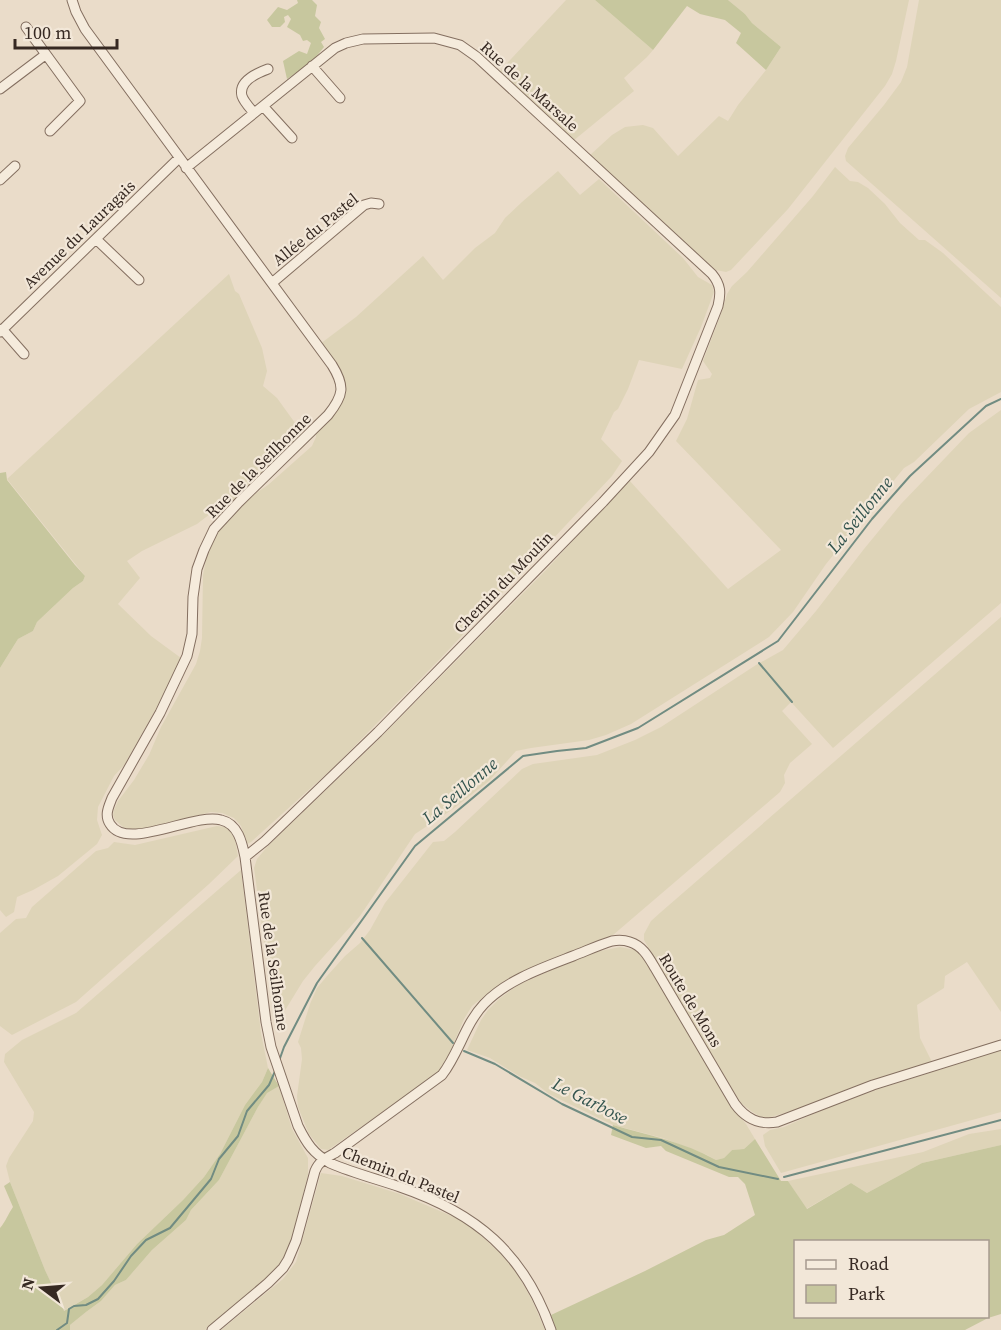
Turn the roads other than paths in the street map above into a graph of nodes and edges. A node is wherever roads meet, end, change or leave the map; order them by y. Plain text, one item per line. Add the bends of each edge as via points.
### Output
1 (72, 0) edge
2 (26, 27) dead end
3 (45, 56) junction
4 (312, 66) junction
5 (268, 69) dead end
6 (0, 88) edge
7 (340, 98) dead end
8 (263, 106) junction
9 (254, 113) junction
10 (50, 131) dead end
11 (292, 138) dead end
12 (179, 158) junction
13 (15, 166) dead end
14 (186, 168) junction
15 (0, 180) edge
16 (379, 204) dead end
17 (96, 239) junction
18 (139, 280) dead end
19 (272, 283) junction
20 (720, 286) joint
21 (1, 331) edge
22 (24, 354) dead end
23 (245, 857) junction
24 (1001, 1045) edge
25 (324, 1159) junction
26 (212, 1330) edge
27 (551, 1330) edge

1 - 12 street, Rue de la Seilhonne via 85,29
2 - 3 street
3 - 6 street
3 - 10 street via 80,101
4 - 7 street
4 - 8 street, Rue de la Marsale
4 - 20 street, Rue de la Marsale via 334,48 363,39 435,38 460,45 624,192
5 - 9 street via 252,76 242,90
8 - 9 street, Rue de la Marsale
8 - 11 street
9 - 14 street, Rue de la Marsale
12 - 14 street, Rue de la Seilhonne
12 - 17 street, Avenue du Lauragais
13 - 15 street
14 - 19 street, Rue de la Seilhonne
16 - 19 street, Allée du Pastel via 364,205
17 - 18 street
17 - 21 street, Avenue du Lauragais
19 - 23 street, Rue de la Seilhonne via 336,372 341,386 339,400 214,529 197,569 187,656 107,813 114,829 126,834 206,819 222,820 238,834
20 - 23 street, Chemin du Moulin via 718,306 679,405 649,452 402,708
21 - 22 street
23 - 25 street, Rue de la Seilhonne via 271,1047 301,1133
24 - 25 street, Route de Mons via 763,1124 744,1115 735,1104 642,948 620,940 539,969 493,996 472,1019 442,1075
25 - 26 street via 317,1165 296,1241 283,1268
25 - 27 street, Chemin du Pastel via 430,1198 474,1222 519,1266 537,1295

